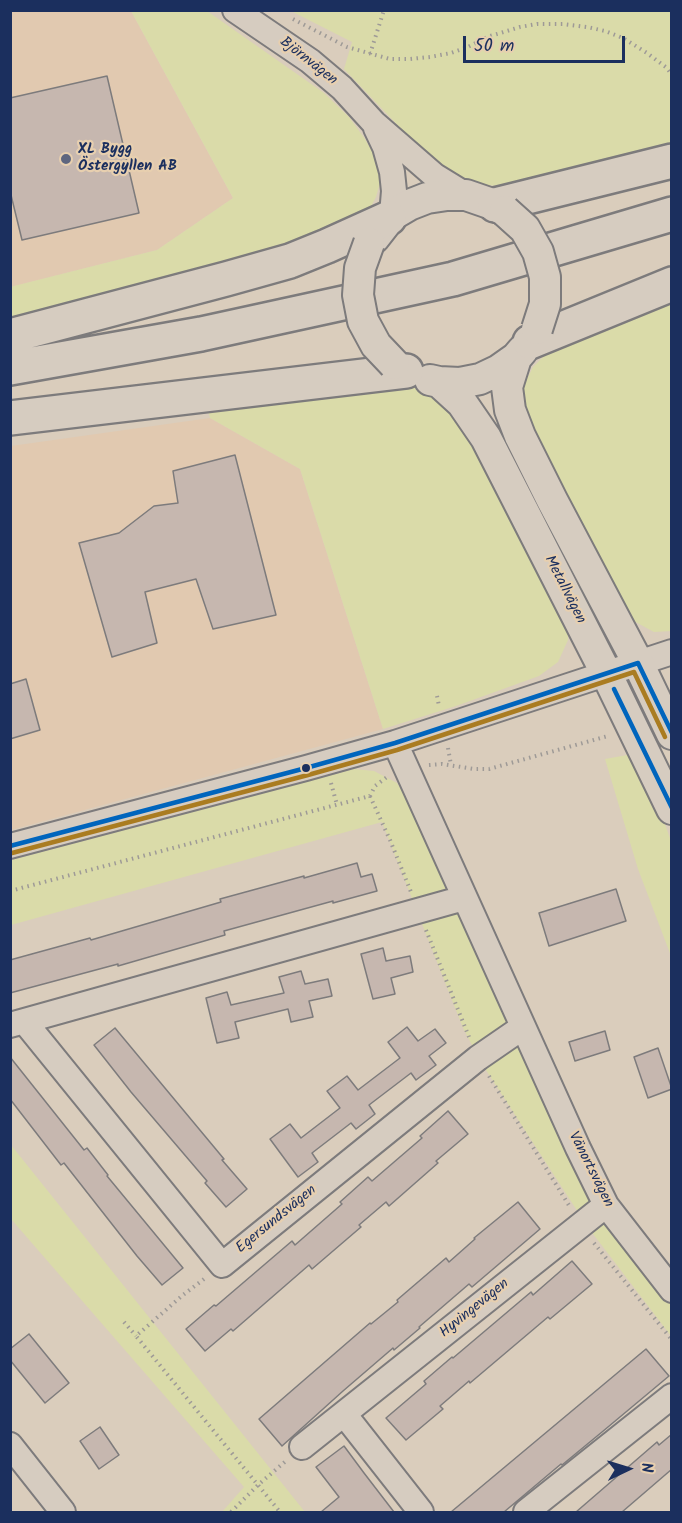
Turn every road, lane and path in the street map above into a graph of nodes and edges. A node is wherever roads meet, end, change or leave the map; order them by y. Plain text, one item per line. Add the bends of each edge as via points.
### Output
1 (235, 10) edge
2 (384, 10) edge
3 (286, 16) dead end
4 (370, 54) junction
5 (672, 75) edge
6 (374, 123) junction
7 (672, 161) edge
8 (489, 204) junction
9 (672, 214) edge
10 (391, 217) junction
11 (672, 233) edge
12 (672, 284) edge
13 (10, 336) edge
14 (527, 343) junction
15 (400, 367) junction
16 (10, 368) edge
17 (439, 382) junction
18 (10, 387) edge
19 (10, 418) edge
20 (672, 652) edge
21 (638, 663) junction
22 (606, 673) junction
23 (672, 734) edge
24 (612, 735) dead end
25 (394, 743) junction
26 (406, 770) junction
27 (331, 780) dead end
28 (370, 796) junction
29 (337, 805) junction
30 (672, 809) edge
31 (10, 846) edge
32 (10, 891) edge
33 (464, 898) junction
34 (418, 911) junction
35 (17, 1023) edge
36 (523, 1027) junction
37 (478, 1058) junction
38 (606, 1205) junction
39 (581, 1225) junction
40 (222, 1265) junction
41 (672, 1290) edge
42 (124, 1322) dead end
43 (136, 1336) junction
44 (672, 1340) edge
45 (672, 1395) edge
46 (344, 1414) junction
47 (10, 1445) edge
48 (302, 1447) joint
49 (258, 1485) junction
50 (63, 1512) edge
51 (231, 1512) edge
52 (280, 1512) edge
53 (421, 1512) edge
54 (526, 1512) edge

1 - 6 street, Björnvägen via 310,61
2 - 4 path
3 - 4 path via 347,47
4 - 5 path via 390,59 430,57 504,32 537,24 562,24 623,38
6 - 8 street, Björnvägen via 435,176
6 - 10 street, Björnvägen via 392,172
7 - 8 highway
8 - 10 main road via 447,195 409,205
8 - 14 main road, bridge via 525,229 538,252 545,278 545,304
9 - 16 highway via 453,279 201,334
10 - 13 highway via 290,261
10 - 15 main road, bridge via 369,243 360,268 358,295 363,321 376,345
11 - 18 highway via 457,294
12 - 14 highway
14 - 17 main road via 499,370 480,379
14 - 21 main road, Metallvägen via 507,387 510,410 552,501
15 - 17 main road
15 - 19 highway
17 - 22 main road, Metallvägen via 462,403 486,438
20 - 21 street
21 - 22 street
21 - 23 main road, Metallvägen
22 - 25 street
22 - 30 main road, Metallvägen
24 - 26 path via 489,769 442,764
25 - 26 street, Vänortsvägen
25 - 31 street
26 - 28 path via 390,775 375,786
26 - 33 street, Vänortsvägen
27 - 29 path
28 - 29 path
28 - 34 path
29 - 32 path
33 - 34 street, Egersundsvägen
33 - 36 street, Vänortsvägen
34 - 35 street, Egersundsvägen
34 - 37 path
35 - 40 street, Egersundsvägen
36 - 37 street, Egersundsvägen
36 - 38 street, Vänortsvägen
37 - 39 path
37 - 40 street, Egersundsvägen
38 - 39 street, Hyvingevägen
38 - 41 street, Vänortsvägen
39 - 44 path
39 - 46 street, Hyvingevägen
40 - 43 path
42 - 43 path
43 - 49 path
45 - 54 street
46 - 48 street, Hyvingevägen
46 - 53 street
47 - 50 street
48 - 49 path
49 - 51 path
49 - 52 path

